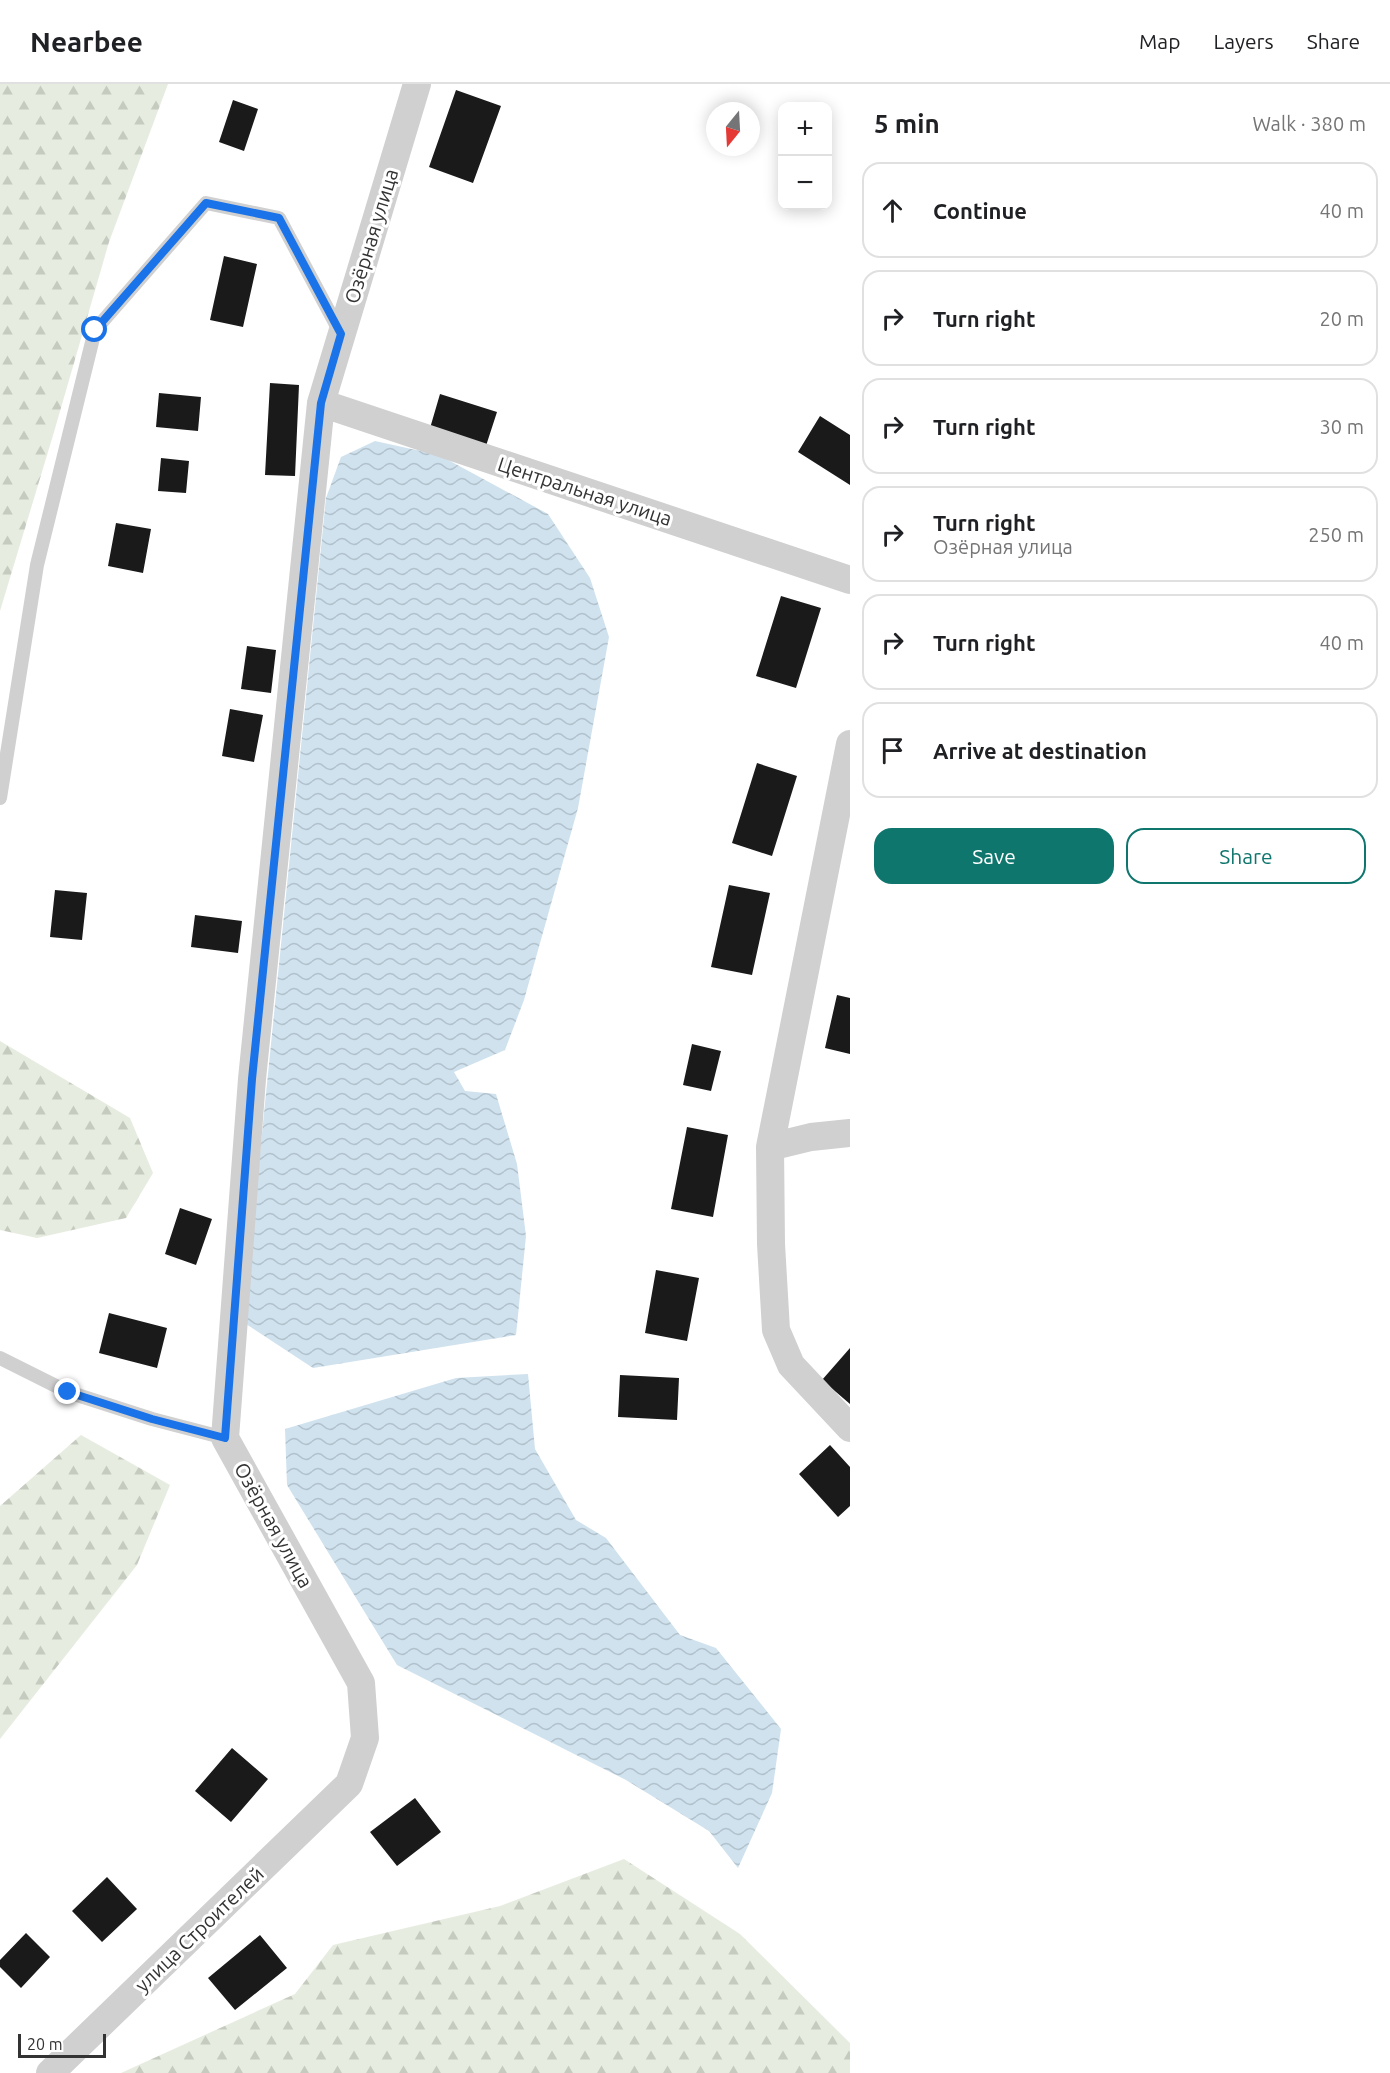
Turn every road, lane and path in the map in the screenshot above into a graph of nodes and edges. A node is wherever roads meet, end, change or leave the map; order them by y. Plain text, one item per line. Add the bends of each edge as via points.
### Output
1 (417, 84) edge
2 (341, 334) junction
3 (321, 403) junction
4 (850, 580) edge
5 (850, 744) edge
6 (0, 798) edge
7 (850, 1133) edge
8 (770, 1148) junction
9 (0, 1358) edge
10 (850, 1428) edge
11 (225, 1438) junction
12 (349, 1784) joint
13 (50, 2073) edge

1 - 2 street, Озёрная улица
2 - 3 street, Озёрная улица
2 - 6 lane via 279,218 206,203 95,330 37,565
3 - 4 street, Центральная улица
3 - 11 street, Озёрная улица via 252,1079
5 - 8 street
7 - 8 street via 811,1137
8 - 10 street via 776,1330 791,1365
9 - 11 lane via 68,1392
11 - 12 street, Озёрная улица via 361,1683 365,1738
12 - 13 street, улица Строителей

